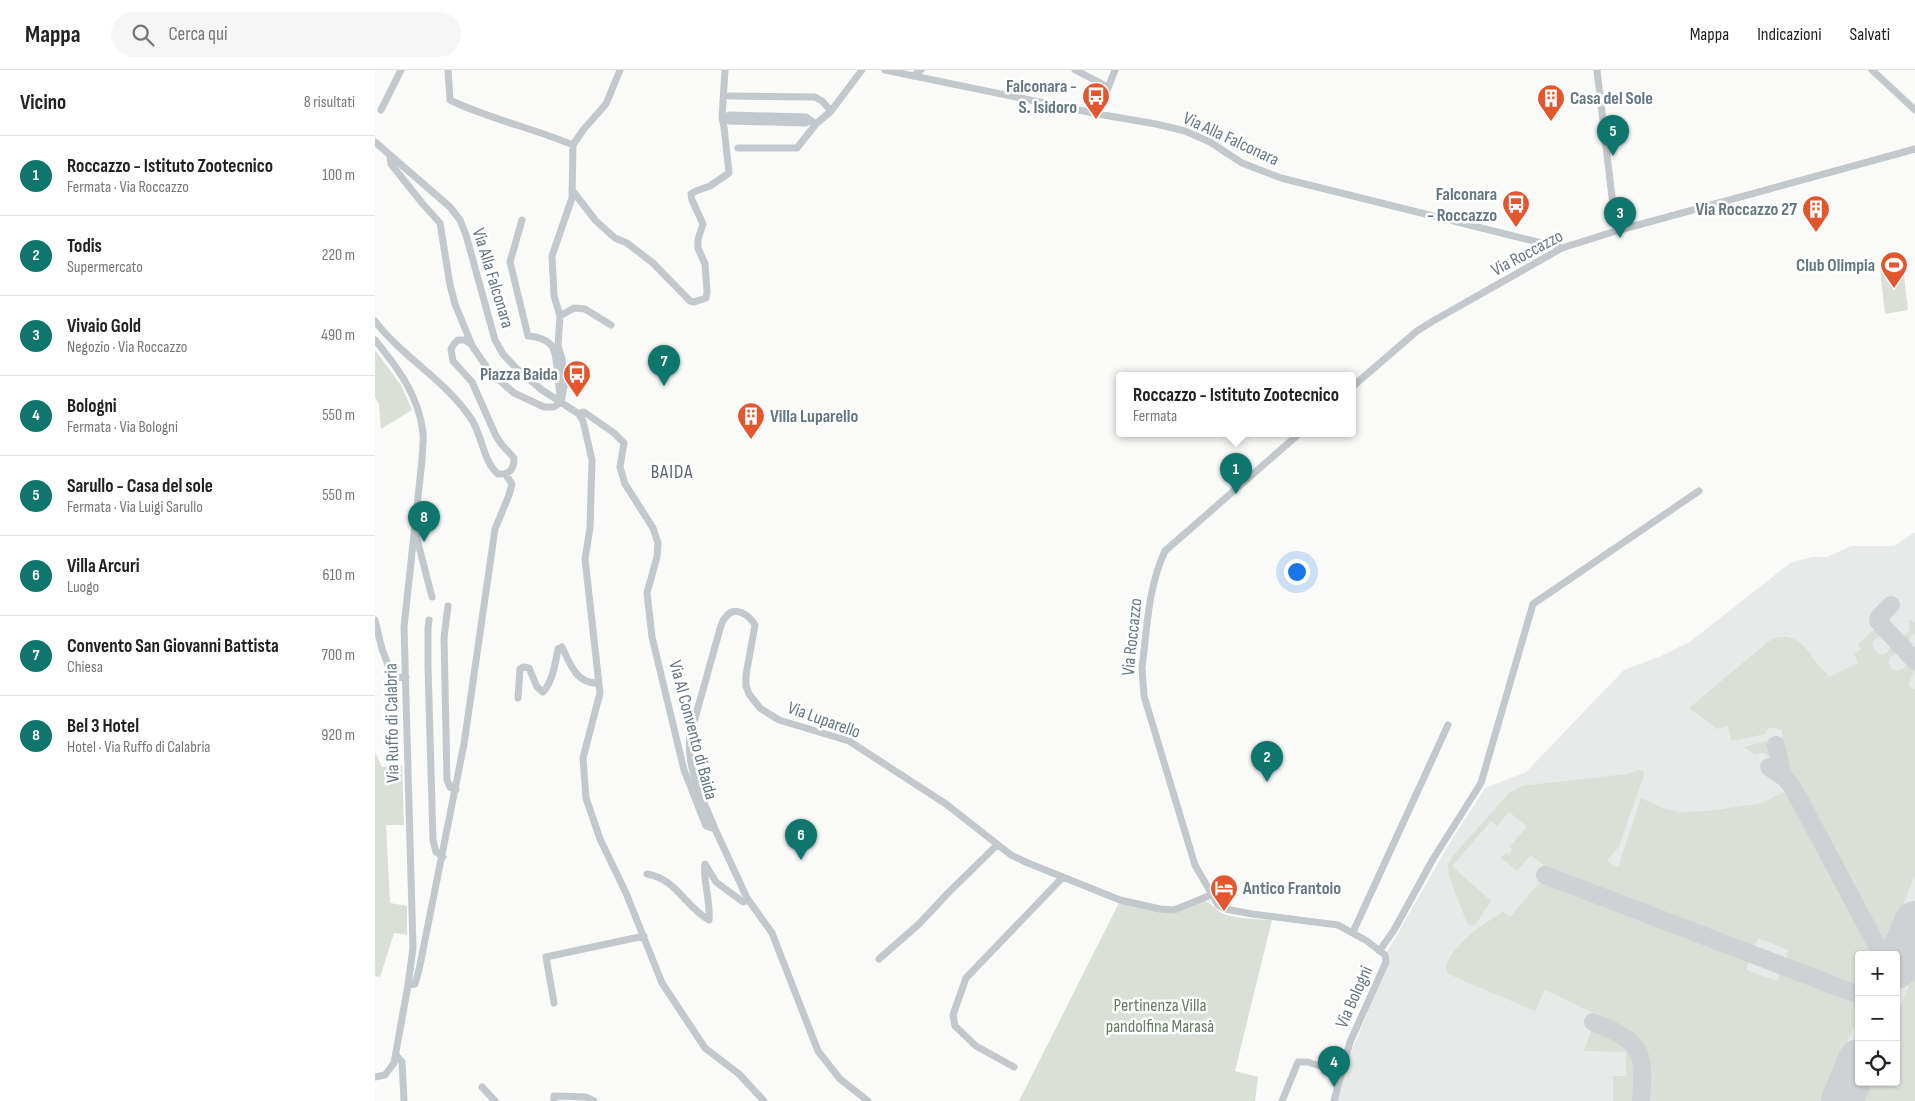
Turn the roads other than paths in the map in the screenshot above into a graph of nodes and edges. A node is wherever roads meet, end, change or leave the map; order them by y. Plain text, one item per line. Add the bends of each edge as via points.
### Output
1 (401, 70) edge
2 (620, 70) edge
3 (725, 70) edge
4 (862, 70) edge
5 (885, 70) edge
6 (921, 70) edge
7 (1075, 70) edge
8 (1115, 70) edge
9 (1597, 70) edge
10 (1872, 70) edge
11 (446, 71) edge
12 (913, 76) junction
13 (1109, 87) junction
14 (729, 96) dead end
15 (381, 110) dead end
16 (1915, 110) edge
17 (831, 111) junction
18 (1098, 114) junction
19 (813, 122) junction
20 (375, 142) edge
21 (573, 145) junction
22 (738, 148) dead end
23 (1915, 149) edge
24 (390, 156) junction
25 (572, 190) junction
26 (523, 220) dead end
27 (1616, 231) junction
28 (1562, 248) junction
29 (560, 316) junction
30 (375, 321) edge
31 (611, 325) dead end
32 (375, 340) edge
33 (471, 344) junction
34 (1356, 384) edge
35 (561, 402) junction
36 (579, 414) junction
37 (1295, 437) edge
38 (506, 475) junction
39 (1699, 491) dead end
40 (415, 529) junction
41 (432, 597) dead end
42 (447, 606) dead end
43 (375, 620) edge
44 (429, 620) dead end
45 (406, 678) junction
46 (599, 683) junction
47 (518, 698) dead end
48 (1448, 726) dead end
49 (456, 790) junction
50 (715, 828) junction
51 (997, 845) junction
52 (443, 857) junction
53 (647, 874) dead end
54 (1063, 877) junction
55 (1211, 895) junction
56 (748, 900) junction
57 (1353, 932) junction
58 (644, 936) junction
59 (1380, 950) junction
60 (879, 958) dead end
61 (408, 986) junction
62 (554, 1003) dead end
63 (396, 1054) junction
64 (1014, 1067) dead end
65 (1341, 1072) junction
66 (375, 1077) edge
67 (482, 1087) dead end
68 (404, 1101) edge
69 (495, 1101) edge
70 (554, 1101) edge
71 (594, 1101) edge
72 (764, 1101) edge
73 (868, 1101) edge
74 (1282, 1101) edge
75 (1334, 1101) edge

1 - 15 street
2 - 21 street via 606,104
3 - 25 street via 722,118 729,173 691,194 703,224 698,248 705,264 705,298 690,301 653,263 595,221
4 - 17 street
5 - 12 street, Via Alla Falconara
6 - 12 street
7 - 13 street
8 - 13 street
9 - 27 street
10 - 16 street
11 - 21 street via 450,100 469,110
12 - 18 street, Via Alla Falconara
13 - 18 street
14 - 17 street via 815,97
17 - 19 street
18 - 28 street, Via Alla Falconara via 1185,131 1210,142 1242,163 1281,178
19 - 19 street via 806,117 729,115 729,121
19 - 22 street via 797,148
20 - 24 street, Via Alla Falconara
21 - 25 street
23 - 27 street, Via Roccazzo
24 - 33 street via 391,164 440,223 450,286
24 - 35 street, Via Alla Falconara via 450,207 460,220 495,340 516,368
25 - 29 street via 564,226 552,256 554,296
26 - 35 street via 510,262 528,336 535,336 553,348
27 - 28 street, Via Roccazzo
28 - 34 street, Via Roccazzo via 1425,326
29 - 31 street via 575,308 585,309
29 - 35 street via 558,345 565,382
30 - 38 street via 399,348 443,384 472,420 493,470
32 - 40 street, Via Ruffo di Calabria via 406,382 418,407 423,434
33 - 35 street via 489,372 514,393 544,406 554,407
33 - 38 street via 458,340 451,354 453,361 472,382 502,446 514,458 511,472
35 - 36 street, Via Alla Falconara
36 - 46 street via 592,460 590,528 585,559
36 - 50 street, Via Al Convento di Baida via 584,412 591,416 624,443 620,467 625,484 653,528 658,542 647,593 652,637 684,770 706,826
37 - 55 street, Via Roccazzo via 1165,551 1154,584 1141,668 1144,696 1195,865
38 - 49 street via 511,484 495,529
39 - 59 street via 1533,604 1481,783
40 - 41 street
40 - 45 street, Via Ruffo di Calabria via 404,627
42 - 49 street via 444,638 447,780
43 - 45 street via 393,678
44 - 52 street via 433,840 436,852
45 - 61 street, Via Ruffo di Calabria via 413,948
46 - 47 street via 591,684 579,678 562,648 558,649 553,673 543,692 537,687 529,668 520,669
46 - 58 street via 600,693 583,758 586,798 600,839
48 - 57 street
49 - 52 street
50 - 51 street, Via Luparello via 690,764 690,736 720,629 729,613 736,611 755,625 746,675 749,694 760,708 779,720 849,741 946,804
50 - 56 street, Via Al Convento di Baida
51 - 54 street, Via Luparello via 1011,855
51 - 60 street via 919,924
52 - 61 street via 419,970 415,984
53 - 56 street via 664,878 709,920 705,864 716,882 743,902
54 - 55 street, Via Luparello via 1120,900 1160,909 1174,910
54 - 64 street via 967,978 953,1014 955,1026 976,1046
55 - 57 street via 1217,905 1225,909 1338,925
56 - 73 street, Via Al Convento di Baida via 772,934 818,1051 840,1079
57 - 59 street
58 - 62 street via 547,957
58 - 72 street via 662,983 705,1048 739,1074
59 - 65 street, Via Bologni via 1386,962
61 - 63 street, Via Ruffo di Calabria
63 - 66 street, Via Ruffo di Calabria via 385,1075
63 - 68 street via 402,1062
65 - 74 street via 1299,1062
65 - 75 street, Via Bologni
67 - 69 street
70 - 71 street via 554,1096 586,1097

